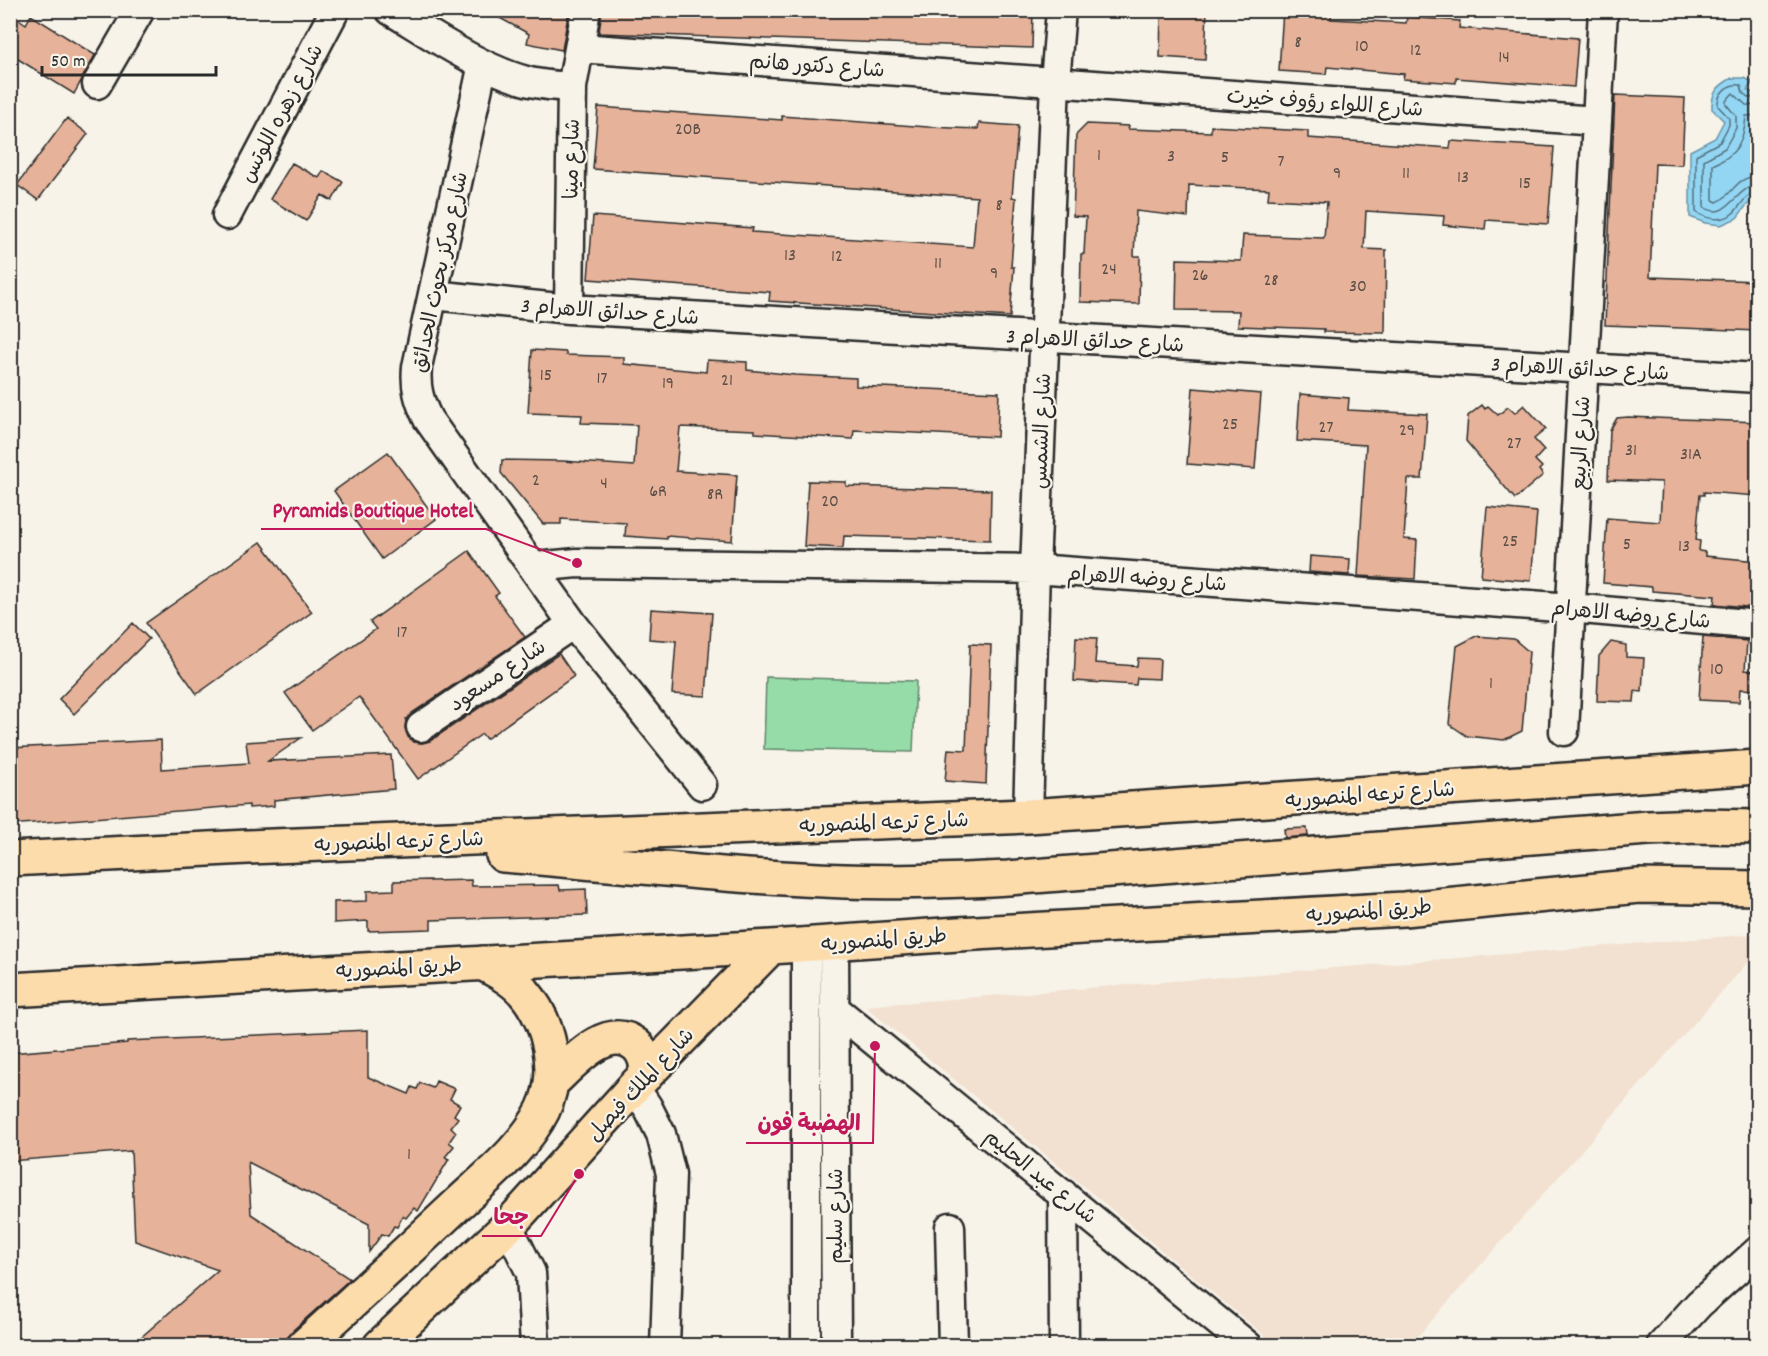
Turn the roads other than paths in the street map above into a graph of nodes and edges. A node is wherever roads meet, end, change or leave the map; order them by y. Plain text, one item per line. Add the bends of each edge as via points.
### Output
1 (140, 10) edge
2 (335, 10) edge
3 (390, 10) edge
4 (585, 10) edge
5 (1061, 10) edge
6 (1603, 10) edge
7 (579, 48) junction
8 (483, 64) junction
9 (1055, 82) junction
10 (96, 84) dead end
11 (572, 87) junction
12 (1596, 121) junction
13 (227, 215) dead end
14 (433, 295) junction
15 (569, 309) junction
16 (1045, 338) junction
17 (1584, 368) junction
18 (1758, 378) edge
19 (535, 567) junction
20 (1035, 569) junction
21 (1571, 608) junction
22 (573, 624) junction
23 (1758, 625) edge
24 (421, 727) dead end
25 (1564, 731) dead end
26 (1758, 767) edge
27 (702, 784) dead end
28 (1028, 816) junction
29 (1758, 827) edge
30 (440, 840) junction
31 (10, 859) edge
32 (1758, 888) edge
33 (820, 943) junction
34 (771, 948) junction
35 (482, 963) junction
36 (10, 990) edge
37 (834, 1008) junction
38 (640, 1081) junction
39 (551, 1083) junction
40 (1063, 1194) junction
41 (508, 1226) junction
42 (950, 1227) dead end
43 (1758, 1251) edge
44 (304, 1346) edge
45 (381, 1346) edge
46 (535, 1346) edge
47 (664, 1346) edge
48 (806, 1346) edge
49 (836, 1346) edge
50 (953, 1346) edge
51 (1064, 1346) edge
52 (1248, 1346) edge
53 (1661, 1346) edge

1 - 10 street
2 - 13 street, شارع زهره اللوتس
3 - 8 street
4 - 7 street, شارع مينا
5 - 9 street, شارع الشمس
6 - 12 street, شارع الربيع
7 - 9 street, شارع دكتور هانم
7 - 11 street, شارع مينا
8 - 11 street via 526,81
8 - 14 street, شارع مركز بحوث الحدائق
9 - 12 street, شارع اللواء رؤوف خيرت
9 - 16 street, شارع الشمس
11 - 15 street, شارع مينا
12 - 17 street, شارع الربيع
14 - 15 street, شارع حدائق الاهرام 3
14 - 19 street, شارع مركز بحوث الحدائق via 415,383 420,404
15 - 16 street, شارع حدائق الاهرام 3
16 - 17 street, شارع حدائق الاهرام 3
16 - 20 street, شارع الشمس
17 - 18 street, شارع حدائق الاهرام 3
17 - 21 street, شارع الربيع
19 - 20 street, شارع روضه الاهرام via 577,564
19 - 22 street, شارع مركز بحوث الحدائق
20 - 21 street, شارع روضه الاهرام
20 - 28 street, شارع الشمس
21 - 23 street, شارع روضه الاهرام
21 - 25 street, شارع الربيع
22 - 24 street, شارع مسعود
22 - 27 street, شارع مركز بحوث الحدائق
26 - 28 main road, شارع ترعه المنصوريه
28 - 30 main road, شارع ترعه المنصوريه
29 - 30 main road via 1648,828 926,882 772,877 503,855
30 - 31 main road, شارع ترعه المنصوريه
32 - 33 main road, طريق المنصوريه via 1639,886 1404,909
33 - 34 main road, طريق المنصوريه
33 - 37 street, شارع سليم
33 - 48 street, شارع سليم
34 - 35 main road, طريق المنصوريه
34 - 38 main road, شارع الملك فيصل
35 - 36 main road, طريق المنصوريه
35 - 39 main road via 523,991 537,1011 552,1058
37 - 40 street, شارع عبد الحليم
37 - 49 street, شارع سليم
38 - 39 main road via 647,1065 641,1050 627,1039 610,1038 594,1045
38 - 41 main road, شارع الملك فيصل
38 - 47 street via 661,1134 671,1174
39 - 44 main road via 532,1130 512,1152
40 - 51 street
40 - 52 street, شارع عبد الحليم
41 - 45 main road, شارع الملك فيصل
41 - 46 street via 531,1273
42 - 50 street
43 - 53 street via 1699,1304

